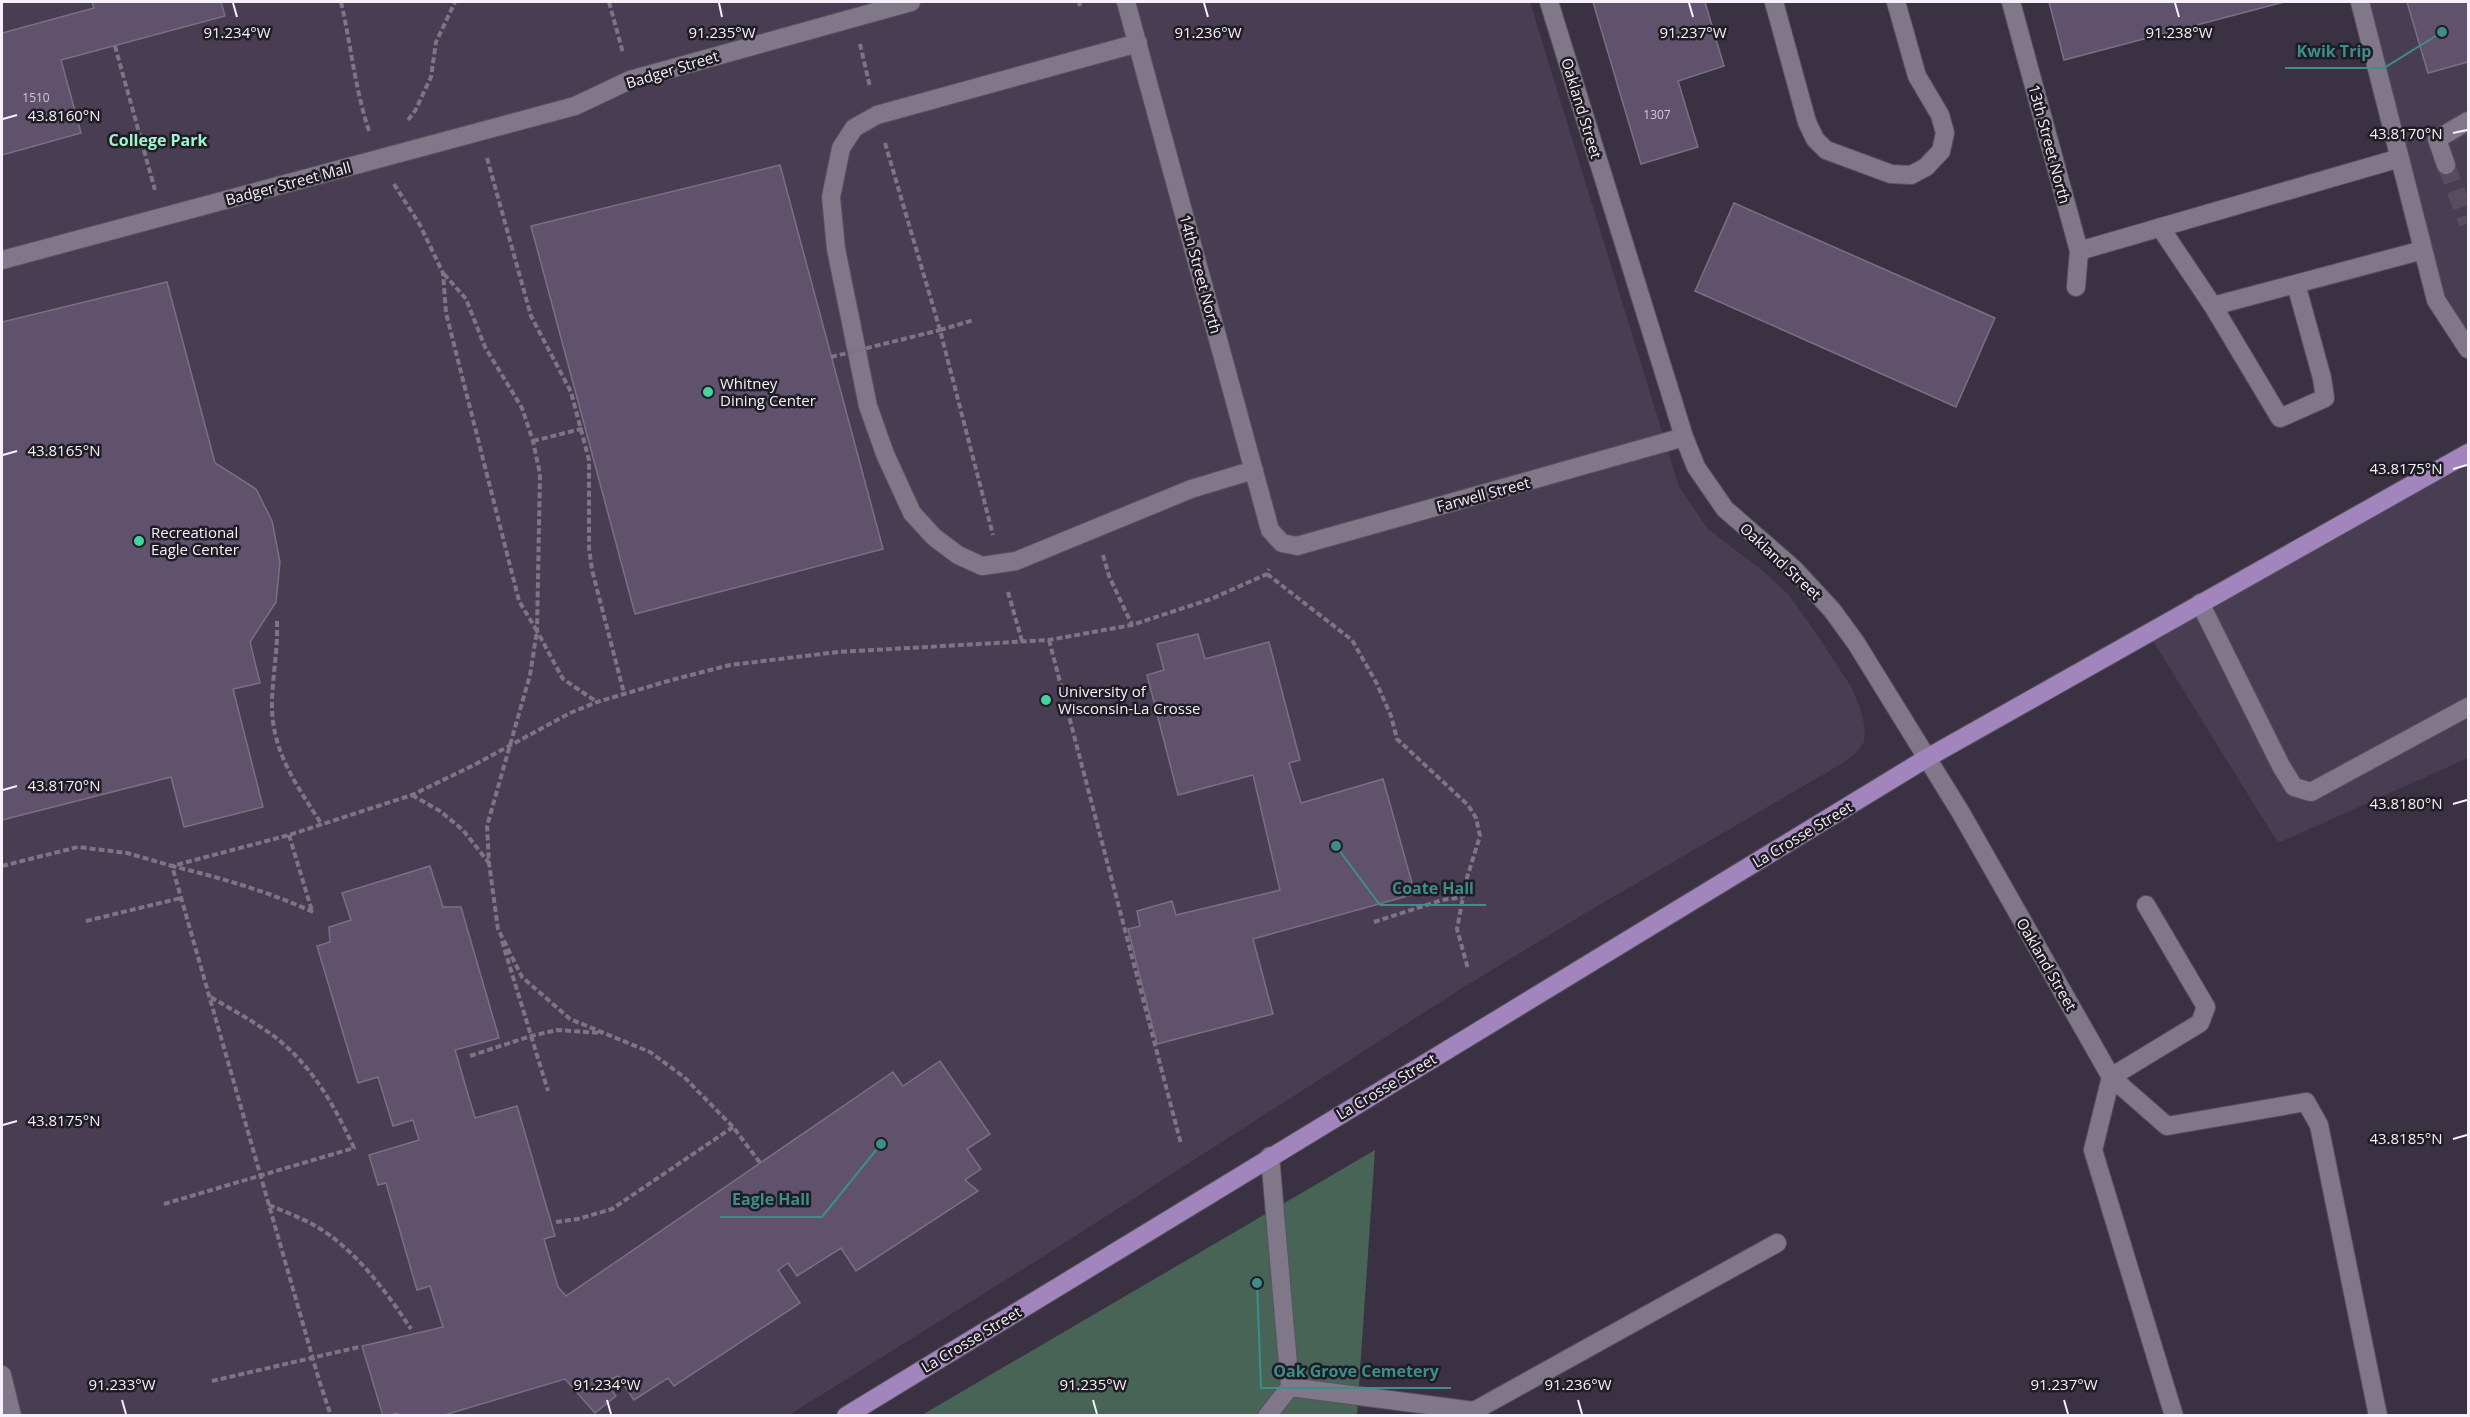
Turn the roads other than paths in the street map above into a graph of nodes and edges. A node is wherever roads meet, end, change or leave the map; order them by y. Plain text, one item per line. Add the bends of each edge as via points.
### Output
1 (911, 2) edge
2 (1126, 2) edge
3 (1549, 2) edge
4 (1774, 2) edge
5 (1896, 2) edge
6 (2011, 2) edge
7 (2360, 2) edge
8 (1138, 43) junction
9 (575, 106) joint
10 (2468, 123) edge
11 (2400, 158) junction
12 (2445, 165) tunnel mouth
13 (2160, 227) junction
14 (2423, 250) junction
15 (2079, 251) junction
16 (2, 260) edge
17 (2296, 284) junction
18 (2076, 287) dead end
19 (2213, 306) junction
20 (2469, 349) edge
21 (1684, 437) junction
22 (2469, 453) edge
23 (1254, 470) junction
24 (1282, 543) joint
25 (2200, 603) junction
26 (2469, 707) edge
27 (1927, 758) junction
28 (2146, 905) dead end
29 (2111, 1077) junction
30 (1270, 1156) junction
31 (1777, 1243) dead end
32 (2, 1375) edge
33 (1290, 1388) junction
34 (12, 1416) edge
35 (846, 1416) edge
36 (1267, 1416) edge
37 (2174, 1416) edge
38 (2378, 1416) edge

1 - 9 street, Badger Street via 630,80
2 - 8 street, 14th Street North
3 - 21 street, Oakland Street
4 - 5 street via 1815,139 1826,150 1891,174 1911,175 1926,167 1941,150 1945,133 1940,115 1917,76
6 - 15 street, 13th Street North
7 - 11 street
8 - 23 street, 14th Street North
8 - 23 street via 877,115 854,128 841,148 831,196 836,249 868,406 912,513 934,537 982,566 1016,561 1191,489
9 - 16 street, Badger Street Mall
10 - 12 street via 2437,139
11 - 13 street
11 - 14 street
13 - 15 street
13 - 19 street
14 - 17 street
14 - 20 street via 2436,300
15 - 18 street, 13th Street North
17 - 19 street
17 - 19 street via 2325,398 2280,418
21 - 24 street, Farwell Street via 1296,546
21 - 27 street, Oakland Street via 1696,467 1725,509 1794,569 1832,610
22 - 25 main road, La Crosse Street
23 - 24 street, 14th Street North via 1270,530
25 - 26 street via 2294,787 2311,792
25 - 27 main road, La Crosse Street
27 - 29 street, Oakland Street
27 - 30 main road, La Crosse Street
28 - 29 street via 2206,1007 2200,1023
29 - 37 street via 2093,1150
29 - 38 street, Oakland Street via 2167,1126 2306,1102 2319,1125
30 - 33 street
30 - 35 main road, La Crosse Street
31 - 33 street via 1474,1411
32 - 34 street
33 - 36 street

